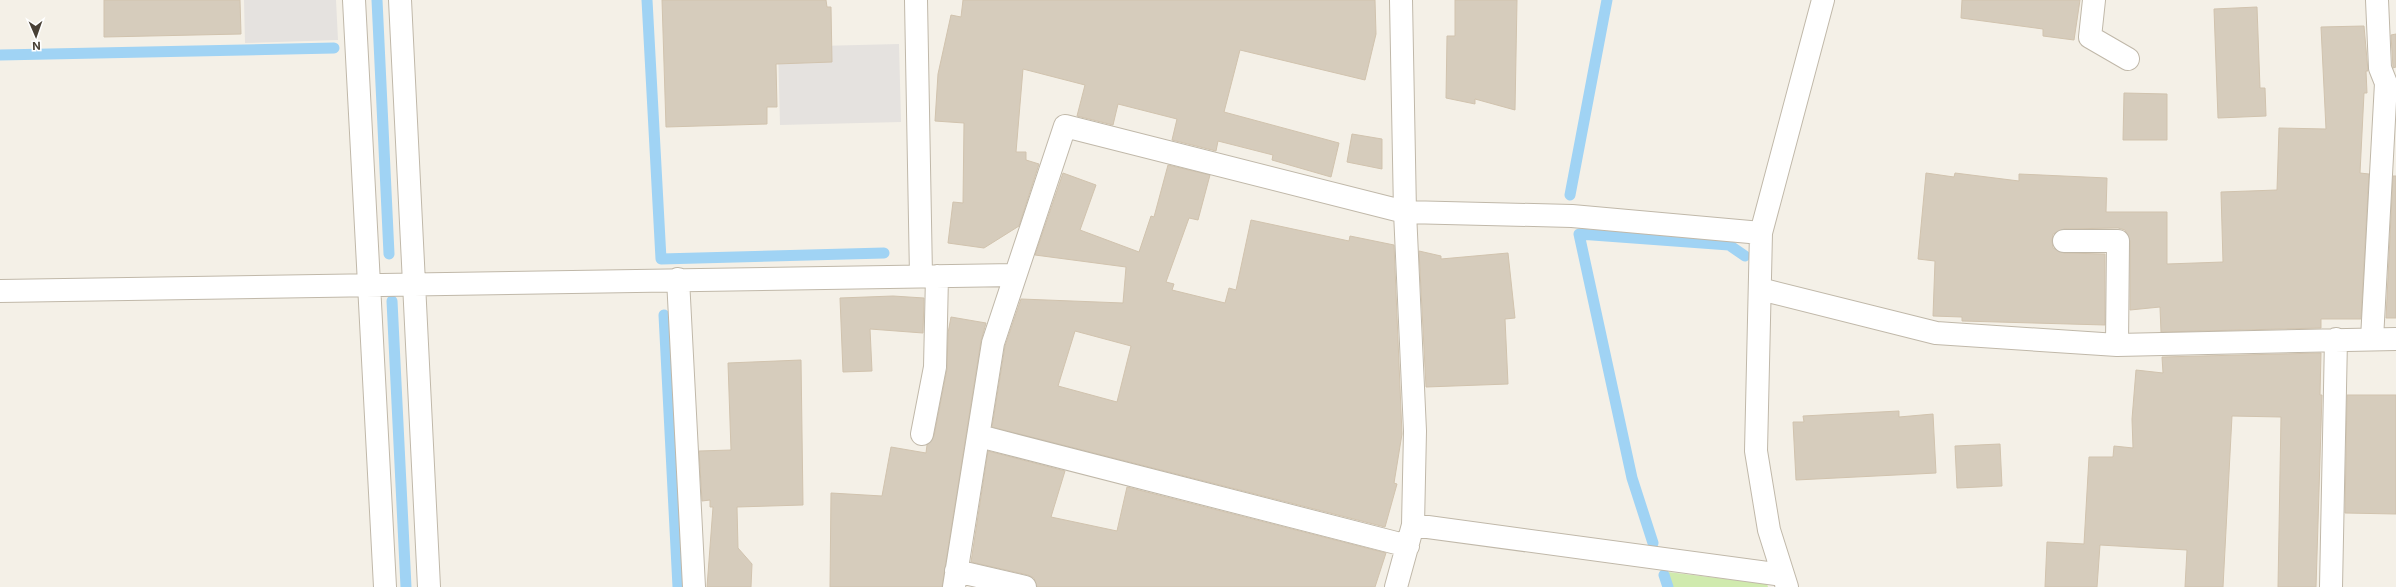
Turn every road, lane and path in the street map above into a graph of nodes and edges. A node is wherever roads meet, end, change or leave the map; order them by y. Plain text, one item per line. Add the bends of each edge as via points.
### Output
1 (354, 0) edge
2 (400, 0) edge
3 (916, 0) edge
4 (1401, 0) edge
5 (1823, 0) edge
6 (2094, 0) edge
7 (2377, 0) edge
8 (2128, 59) dead end
9 (1405, 212) junction
10 (1761, 233) junction
11 (2064, 241) dead end
12 (1015, 275) junction
13 (929, 276) junction
14 (678, 280) junction
15 (413, 283) junction
16 (370, 284) junction
17 (1760, 288) junction
18 (0, 291) edge
19 (2396, 339) edge
20 (2336, 340) junction
21 (2372, 340) junction
22 (2117, 345) junction
23 (922, 434) dead end
24 (979, 436) junction
25 (1414, 525) junction
26 (1408, 546) junction
27 (955, 579) edge
28 (1785, 581) edge
29 (385, 587) edge
30 (429, 587) edge
31 (694, 587) edge
32 (1025, 587) edge
33 (1396, 587) edge
34 (2331, 587) edge

1 - 16 street
2 - 15 street
3 - 13 street
4 - 9 street
5 - 10 street
6 - 8 street via 2090,37
7 - 21 street via 2380,68 2386,83
9 - 10 street via 1572,216
9 - 12 street via 1065,126
9 - 25 street via 1415,431
10 - 17 street
11 - 22 street via 2118,241
12 - 13 street
12 - 24 street via 993,343
13 - 14 street
13 - 23 street via 935,367
14 - 15 street
14 - 31 street
15 - 16 street
15 - 30 street
16 - 18 street
16 - 29 street
17 - 22 street via 1936,333
17 - 28 street via 1756,451 1769,530
19 - 21 street
20 - 21 street
20 - 22 street
20 - 34 street
24 - 26 street
24 - 27 street
25 - 26 street
25 - 28 street
26 - 33 street
27 - 32 street

